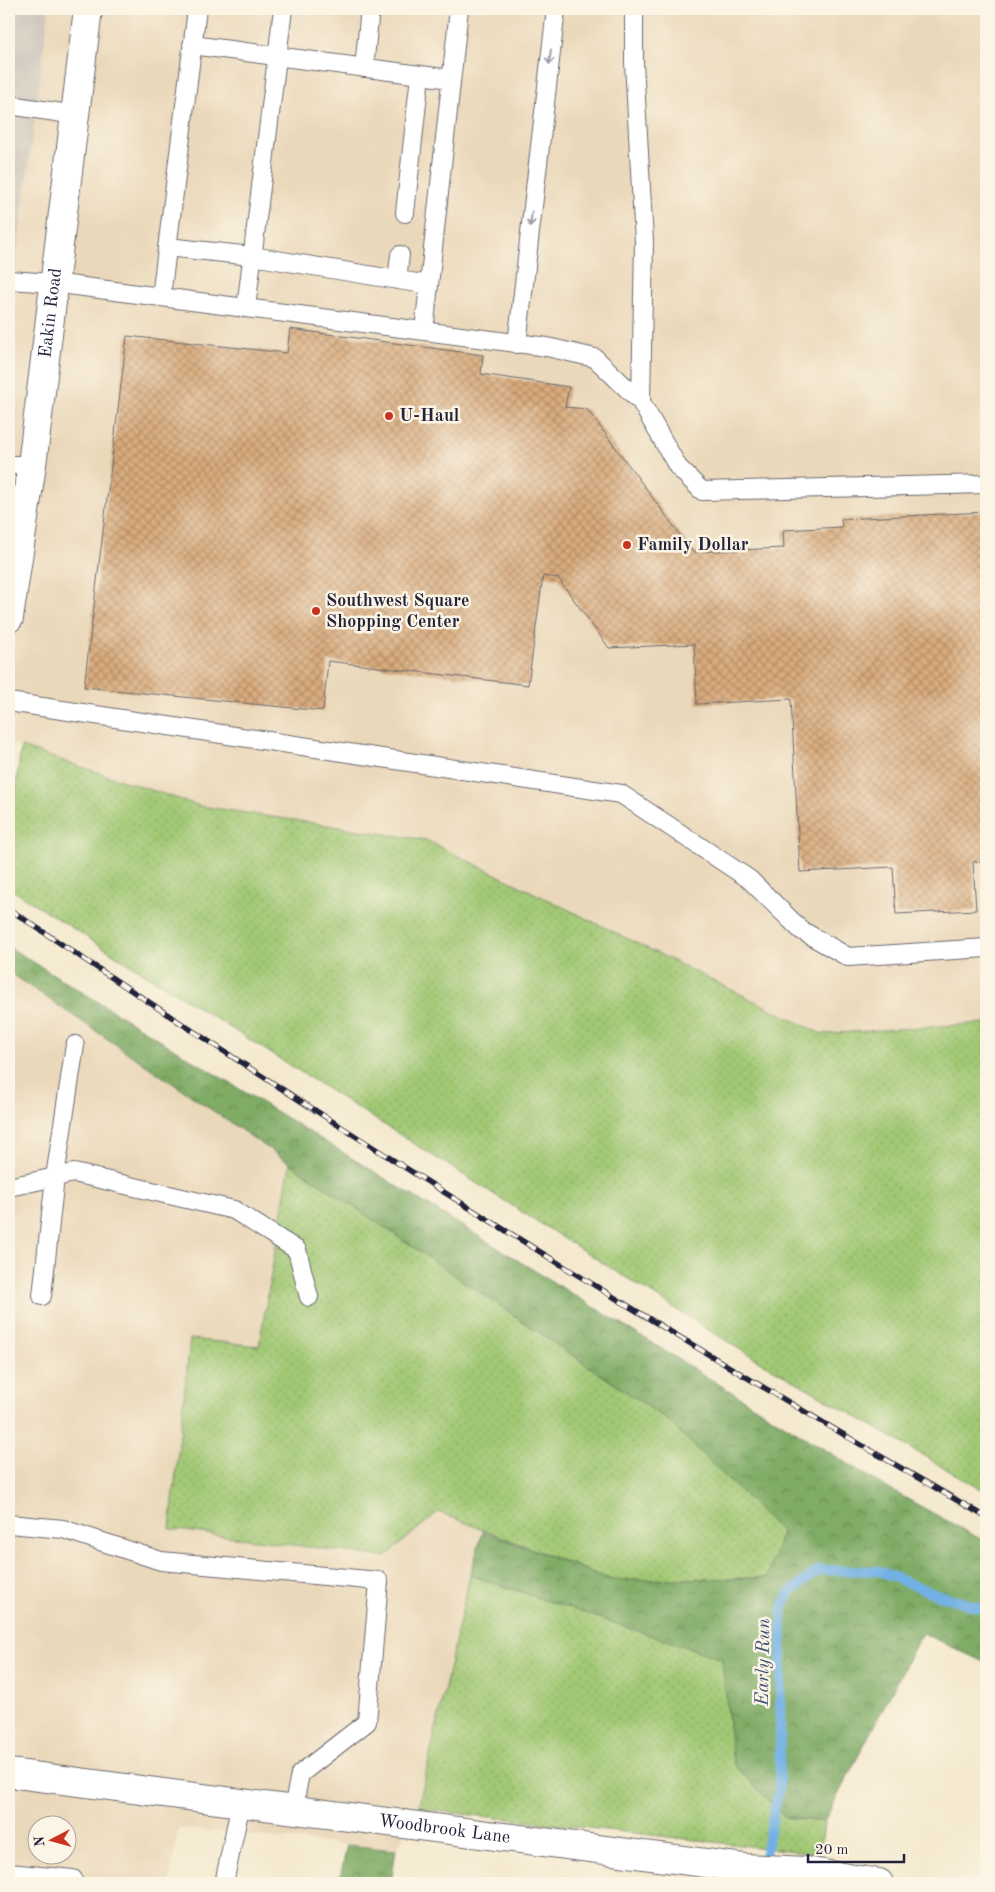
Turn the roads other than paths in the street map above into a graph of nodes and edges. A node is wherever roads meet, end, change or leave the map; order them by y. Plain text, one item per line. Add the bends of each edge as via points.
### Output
1 (88, 9) edge
2 (197, 9) edge
3 (283, 9) edge
4 (370, 9) edge
5 (459, 9) edge
6 (556, 9) edge
7 (634, 9) edge
8 (192, 45) junction
9 (277, 57) junction
10 (364, 68) junction
11 (420, 75) junction
12 (451, 79) junction
13 (9, 105) edge
14 (76, 115) junction
15 (405, 213) dead end
16 (167, 247) junction
17 (400, 255) dead end
18 (252, 256) junction
19 (9, 280) edge
20 (397, 280) junction
21 (53, 284) junction
22 (429, 285) junction
23 (161, 297) junction
24 (246, 308) junction
25 (424, 331) junction
26 (517, 344) junction
27 (641, 402) junction
28 (20, 465) edge
29 (986, 484) edge
30 (9, 618) edge
31 (9, 702) edge
32 (986, 948) edge
33 (75, 1045) dead end
34 (55, 1177) junction
35 (9, 1187) edge
36 (42, 1296) dead end
37 (309, 1296) dead end
38 (9, 1524) edge
39 (9, 1774) edge
40 (241, 1803) junction
41 (293, 1809) junction
42 (9, 1873) edge
43 (806, 1877) edge
44 (73, 1879) dead end
45 (224, 1883) edge
46 (879, 1883) edge

1 - 14 street, Eakin Road
2 - 8 lane
3 - 9 lane
4 - 10 lane
5 - 12 lane
6 -> 26 lane
7 - 27 lane via 644,242
8 - 9 lane
8 - 16 lane
9 - 10 lane
9 - 18 lane
10 - 11 lane
11 - 12 lane
11 - 15 lane
12 - 22 lane
13 - 14 lane
14 - 21 street, Eakin Road
16 - 18 lane
16 - 23 lane
17 - 20 lane
18 - 20 lane
18 - 24 lane
19 - 21 lane
20 - 22 lane
21 - 23 lane
21 - 28 street, Eakin Road
22 - 25 lane
23 - 24 lane
24 - 25 lane
25 - 26 lane
26 - 27 lane via 595,358
27 - 29 lane via 678,467 702,491
28 - 30 street, Eakin Road
31 - 32 lane via 621,794 748,879 801,930 848,956
33 - 34 lane
34 - 35 lane
34 - 36 lane
34 - 37 lane via 74,1173 234,1210 298,1250
38 - 41 lane via 63,1529 161,1560 379,1581 367,1722 300,1774
39 - 40 street, Woodbrook Lane
40 - 41 street, Woodbrook Lane
40 - 45 lane
41 - 43 street, Woodbrook Lane via 744,1868 777,1869
42 - 44 lane
43 - 46 street, Woodbrook Lane

